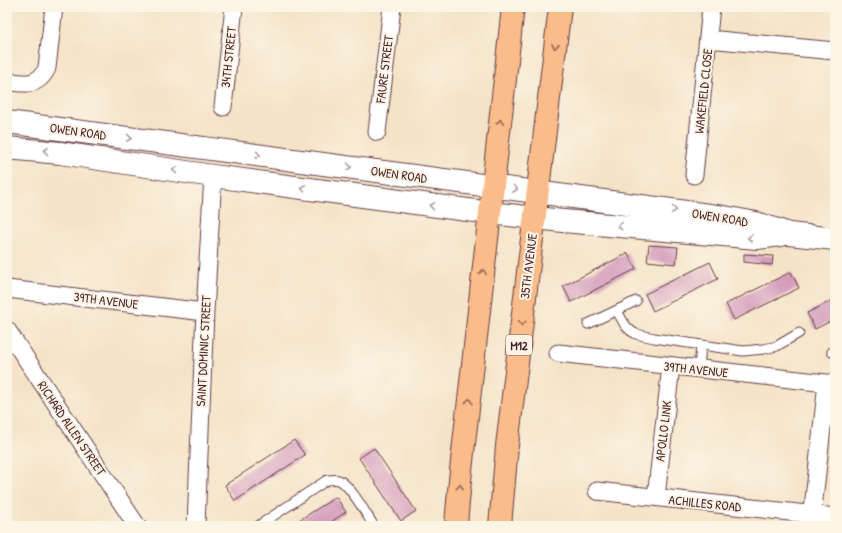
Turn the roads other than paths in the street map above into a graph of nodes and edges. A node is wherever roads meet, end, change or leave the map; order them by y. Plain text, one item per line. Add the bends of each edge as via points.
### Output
1 (54, 7) edge
2 (234, 7) edge
3 (392, 7) edge
4 (513, 7) edge
5 (560, 7) edge
6 (711, 7) edge
7 (708, 39) junction
8 (835, 51) edge
9 (7, 81) edge
10 (223, 107) dead end
11 (7, 122) edge
12 (377, 132) dead end
13 (7, 148) edge
14 (694, 175) dead end
15 (213, 176) junction
16 (493, 186) junction
17 (538, 192) junction
18 (490, 213) junction
19 (534, 218) junction
20 (789, 234) junction
21 (835, 240) edge
22 (7, 289) edge
23 (636, 301) dead end
24 (617, 310) junction
25 (205, 312) junction
26 (588, 324) dead end
27 (7, 330) edge
28 (799, 333) dead end
29 (701, 345) junction
30 (558, 353) dead end
31 (671, 366) junction
32 (699, 369) junction
33 (831, 384) edge
34 (597, 490) dead end
35 (656, 497) junction
36 (835, 517) edge
37 (812, 520) edge
38 (372, 523) dead end
39 (137, 526) edge
40 (196, 526) edge
41 (258, 526) edge
42 (456, 526) edge
43 (500, 526) edge

1 - 9 street via 47,68 41,78 24,84
2 - 10 street, 34TH STREET
3 - 12 street, FAURE STREET
16 -> 4 main road
5 -> 17 main road, 35TH AVENUE / M12
6 - 7 street
7 - 8 street, WAKEFIELD CLOSE
7 - 14 street, WAKEFIELD CLOSE
11 -> 16 street, OWEN ROAD
15 -> 13 street, OWEN ROAD via 60,153
18 -> 15 street, OWEN ROAD
15 - 25 street, SAINT DOMINIC STREET
16 -> 17 street, OWEN ROAD
16 - 18 main road
17 - 19 main road, 35TH AVENUE / M12
17 -> 20 street, OWEN ROAD via 724,217 756,223
18 - 19 street, OWEN ROAD
42 -> 18 main road
20 -> 19 street, OWEN ROAD via 757,238
19 -> 43 main road, 35TH AVENUE / M12
20 - 21 street, OWEN ROAD
22 - 25 street, 39TH AVENUE
23 - 24 lane
24 - 26 lane
24 - 29 lane via 625,325 636,334
25 - 40 street, SAINT DOMINIC STREET
27 - 39 street, RICHARD ALLEN STREET
28 - 29 lane via 777,346 764,349 743,351
29 - 32 lane
30 - 31 street, 39TH AVENUE
31 - 32 street, 39TH AVENUE
31 - 35 street, APOLLO LINK
32 - 33 street, 39TH AVENUE
33 - 37 street
34 - 35 street, ACHILLES ROAD
35 - 37 street, ACHILLES ROAD
36 - 37 street, ACHILLES ROAD
38 - 41 lane via 347,485 334,479 327,480

